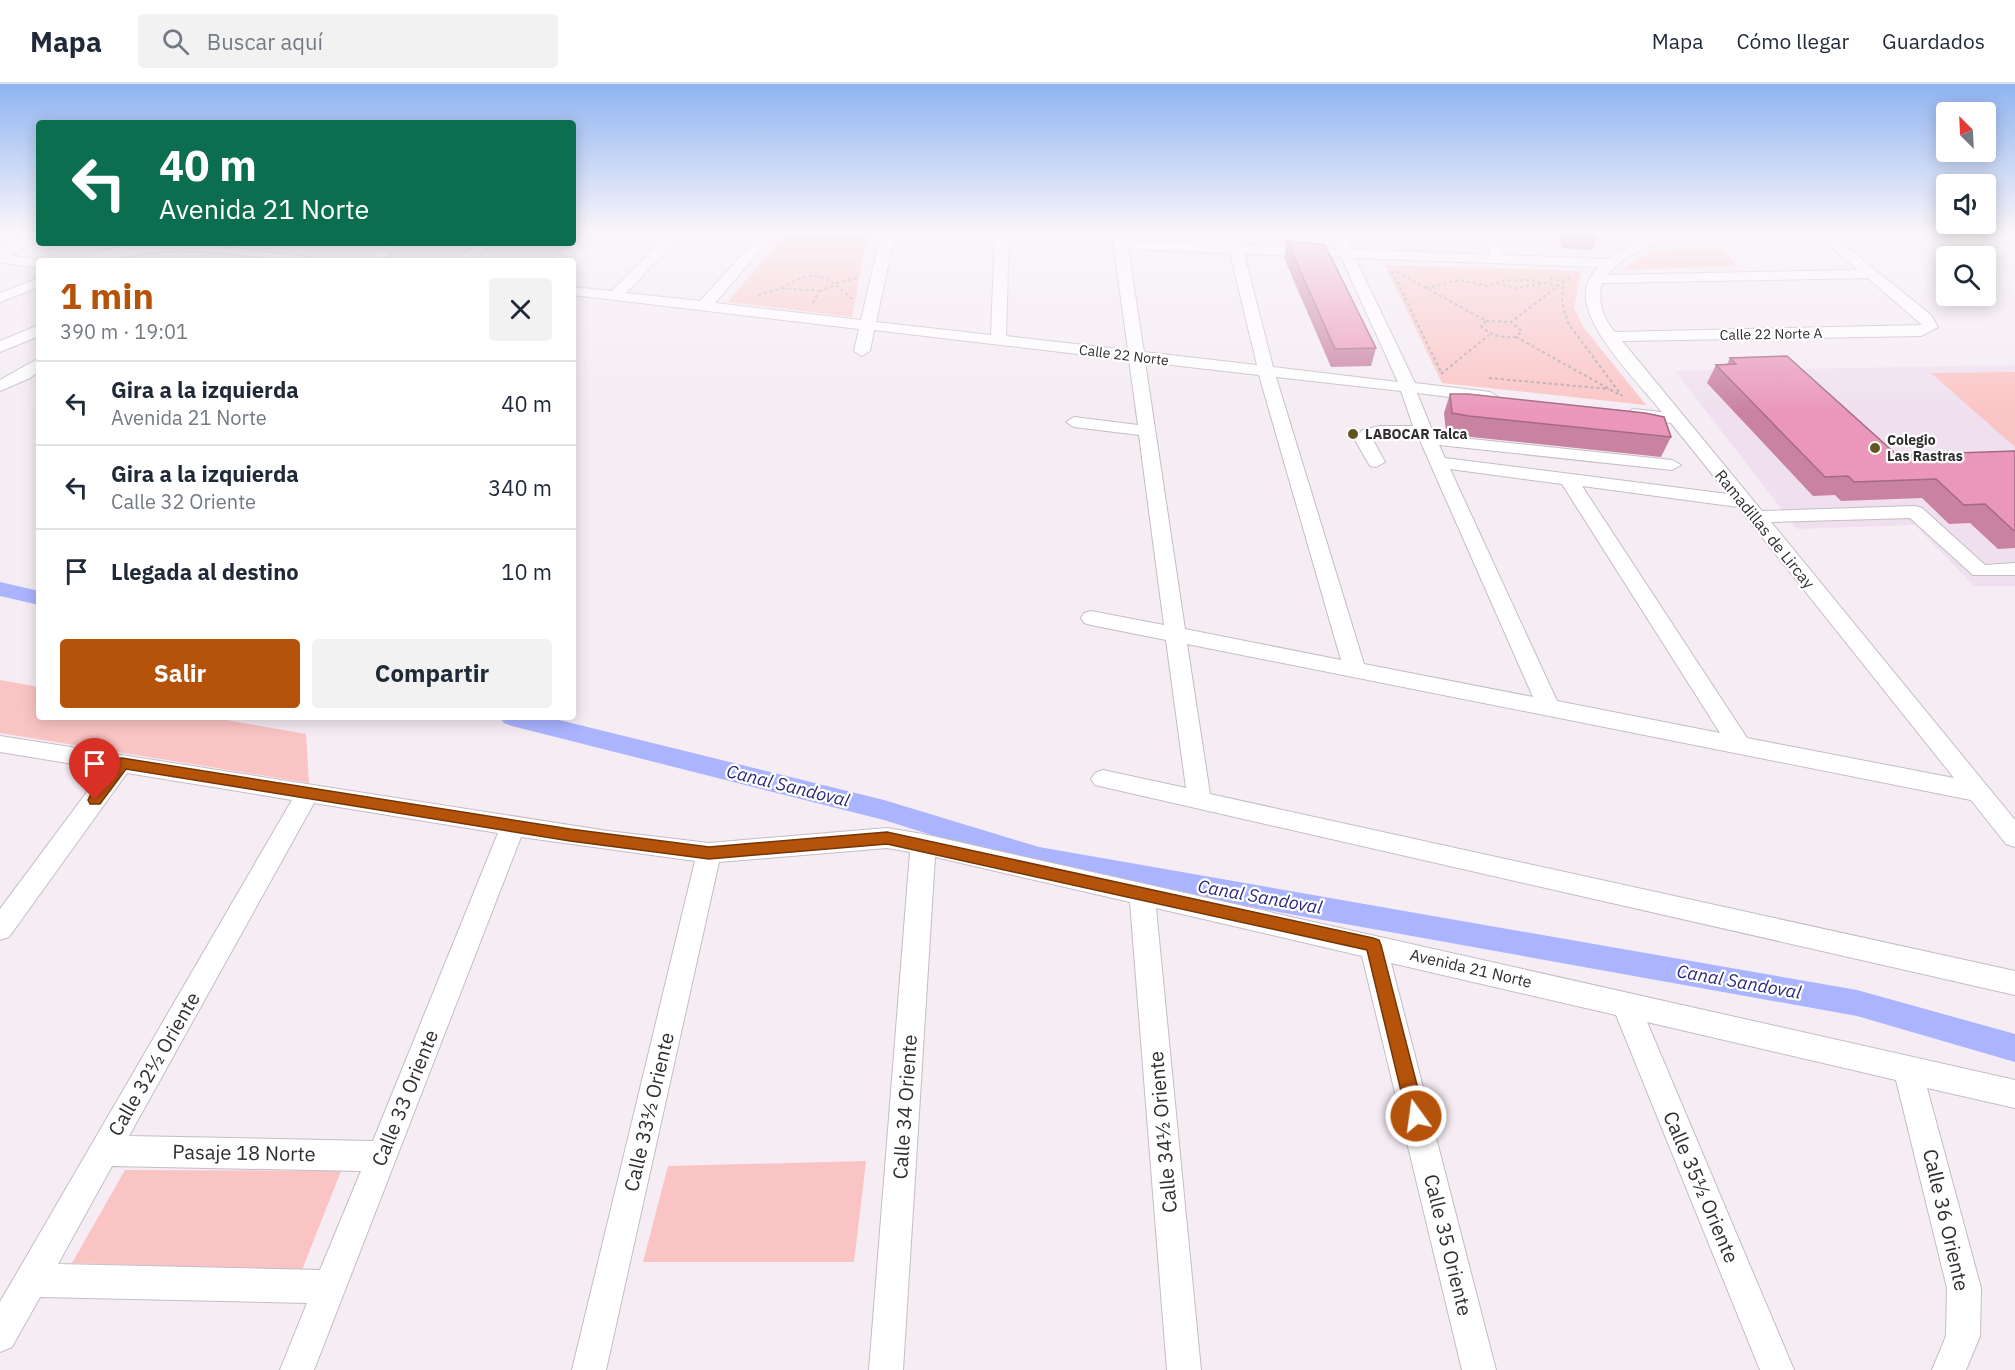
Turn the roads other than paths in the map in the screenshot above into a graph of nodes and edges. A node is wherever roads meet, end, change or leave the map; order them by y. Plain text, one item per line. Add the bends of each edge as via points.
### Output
1 (590, 293) edge
2 (618, 293) edge
3 (716, 293) edge
4 (875, 293) edge
5 (1000, 293) edge
6 (1127, 293) edge
7 (1246, 293) edge
8 (1365, 293) edge
9 (1592, 293) edge
10 (1895, 293) edge
11 (615, 296) junction
12 (704, 306) junction
13 (870, 319) junction
14 (36, 331) edge
15 (1610, 337) junction
16 (998, 340) junction
17 (0, 347) edge
18 (862, 351) dead end
19 (1136, 356) junction
20 (36, 365) edge
21 (1266, 371) junction
22 (0, 386) edge
23 (1408, 388) junction
24 (1502, 399) edge
25 (1621, 404) road end
26 (1676, 419) junction
27 (1074, 422) dead end
28 (1146, 431) junction
29 (1426, 435) junction
30 (1376, 462) dead end
31 (1438, 462) junction
32 (1672, 465) dead end
33 (1568, 479) junction
34 (1750, 509) junction
35 (2015, 569) edge
36 (1091, 618) dead end
37 (1174, 634) junction
38 (1355, 670) junction
39 (1549, 708) junction
40 (0, 744) edge
41 (1740, 745) junction
42 (122, 763) junction
43 (1103, 779) dead end
44 (1979, 792) junction
45 (308, 793) junction
46 (1199, 800) junction
47 (513, 826) junction
48 (2015, 837) edge
49 (923, 844) junction
50 (709, 853) junction
51 (1142, 893) junction
52 (0, 929) edge
53 (1373, 945) junction
54 (2015, 983) edge
55 (1624, 1004) junction
56 (1908, 1069) junction
57 (2015, 1094) edge
58 (105, 1151) junction
59 (382, 1156) junction
60 (32, 1280) junction
61 (330, 1287) junction
62 (0, 1335) edge
63 (297, 1370) edge
64 (589, 1370) edge
65 (886, 1370) edge
66 (1184, 1370) edge
67 (1479, 1370) edge
68 (1777, 1370) edge
69 (1949, 1370) edge

1 - 11 street, Calle 22 Norte
2 - 11 street
3 - 12 street
4 - 13 street
5 - 16 street
6 - 19 street
7 - 21 street
8 - 23 street
9 - 15 street, Ramadillas de Lircay via 1594,309
10 - 15 street, Calle 22 Norte A via 1926,318 1931,327 1921,332
11 - 12 street, Calle 22 Norte
12 - 13 street, Calle 22 Norte via 800,318
13 - 16 street, Calle 22 Norte
13 - 18 street
14 - 17 street
15 - 26 street, Ramadillas de Lircay
16 - 19 street, Calle 22 Norte
19 - 21 street, Calle 22 Norte
19 - 28 street
20 - 22 street
21 - 23 street, Calle 22 Norte
21 - 38 street
23 - 24 street, Calle 22 Norte
23 - 29 street
25 - 26 street via 1643,415
26 - 34 street, Ramadillas de Lircay
27 - 28 street
28 - 37 street
29 - 30 street via 1380,431 1368,434 1364,440
29 - 31 street
29 - 32 street
31 - 33 street
31 - 39 street
33 - 34 street
33 - 41 street
34 - 35 street via 1915,512 1980,571
34 - 44 street, Ramadillas de Lircay
36 - 37 street
37 - 38 street
37 - 46 street
38 - 39 street
39 - 41 street
40 - 42 street, Avenida 21 Norte
41 - 44 street
42 - 45 street, Avenida 21 Norte
42 - 52 street
43 - 46 street
44 - 48 street, Ramadillas de Lircay
45 - 47 street, Avenida 21 Norte
45 - 58 street, Calle 32½ Oriente
46 - 54 street
47 - 50 street, Avenida 21 Norte
47 - 59 street, Calle 33 Oriente
49 - 50 street, Avenida 21 Norte via 887,838
49 - 51 street, Avenida 21 Norte
49 - 65 street, Calle 34 Oriente
50 - 64 street, Calle 33½ Oriente
51 - 53 street, Avenida 21 Norte
51 - 66 street, Calle 34½ Oriente
53 - 55 street, Avenida 21 Norte
53 - 67 street, Calle 35 Oriente
55 - 56 street, Avenida 21 Norte
55 - 68 street, Calle 35½ Oriente
56 - 57 street, Avenida 21 Norte
56 - 69 street, Calle 36 Oriente via 1964,1288 1963,1336
58 - 59 street, Pasaje 18 Norte
58 - 60 street, Calle 32½ Oriente
59 - 61 street, Calle 33 Oriente
60 - 61 street
60 - 62 street, Calle 32½ Oriente
61 - 63 street, Calle 33 Oriente

